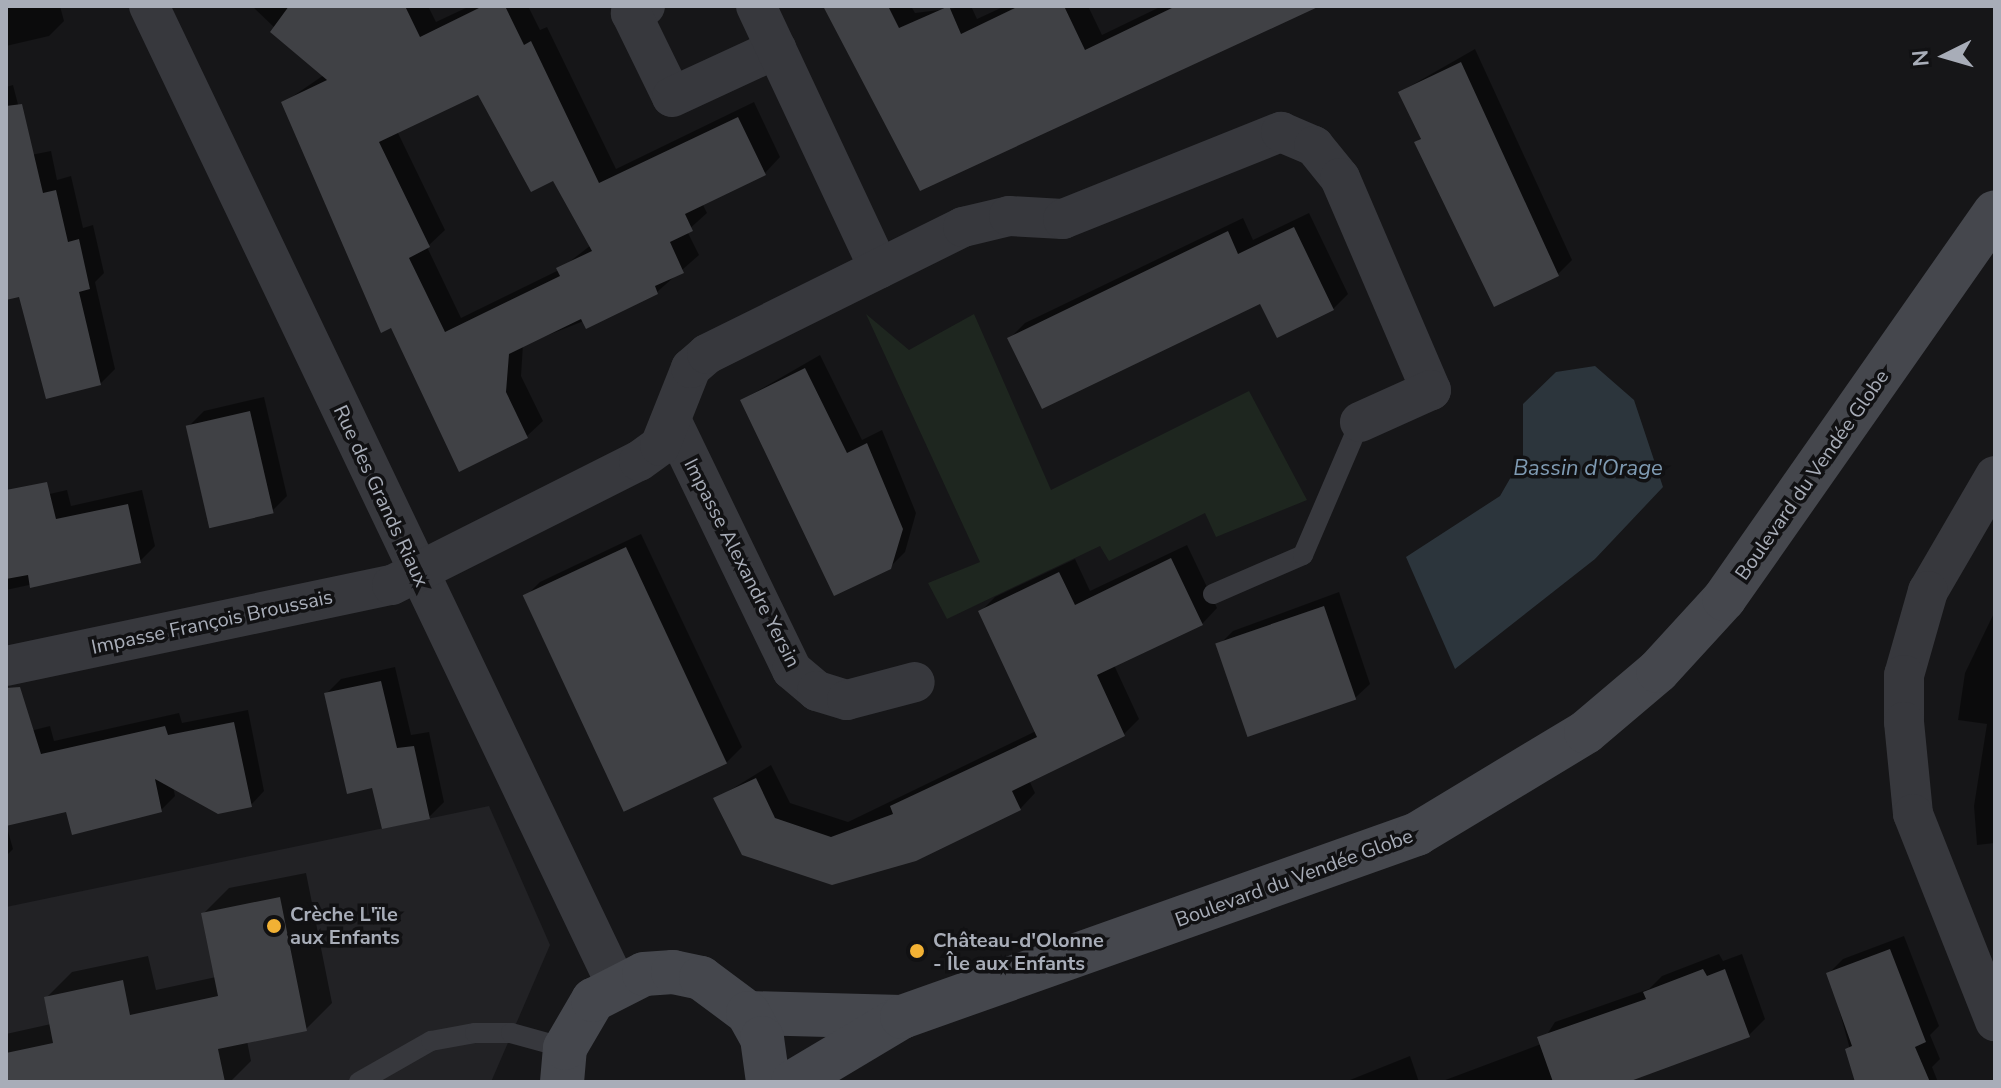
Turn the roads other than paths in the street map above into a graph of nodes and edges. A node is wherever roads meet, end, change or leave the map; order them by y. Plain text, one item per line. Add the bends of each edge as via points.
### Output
1 (149, 6) edge
2 (645, 6) edge
3 (756, 6) edge
4 (776, 49) junction
5 (1995, 212) edge
6 (879, 269) junction
7 (1360, 422) joint
8 (673, 424) junction
9 (1995, 476) edge
10 (418, 574) junction
11 (1213, 594) dead end
12 (6, 666) edge
13 (915, 682) dead end
14 (616, 984) junction
15 (748, 1013) junction
16 (902, 1017) junction
17 (1995, 1021) edge
18 (563, 1065) edge
19 (359, 1082) edge
20 (768, 1082) edge
21 (793, 1082) edge

1 - 10 street, Rue des Grands Riaux
2 - 4 street via 631,13 672,97
3 - 4 street
4 - 6 street
5 - 16 main road, Boulevard du Vendée Globe via 1724,599 1658,671 1586,732 1471,806 1358,858
6 - 7 street, Impasse Alexandre Yersin via 963,227 1009,216 1063,219 1281,132 1314,146 1340,178 1431,390
6 - 8 street, Impasse Alexandre Yersin via 707,354 682,386
7 - 11 lane via 1303,555
8 - 10 street, Impasse Alexandre Yersin via 639,461
8 - 13 street, Impasse Alexandre Yersin via 792,670 817,691 847,700
9 - 17 street via 1928,591 1904,675 1913,814
10 - 12 street, Impasse François Broussais
10 - 14 street, Rue des Grands Riaux
14 - 15 main road via 673,972 701,978
14 - 18 main road via 593,1000
15 - 16 main road, Boulevard du Vendée Globe
15 - 20 main road via 762,1038
16 - 21 main road, Boulevard du Vendée Globe
18 - 19 lane via 511,1033 475,1033 431,1041

